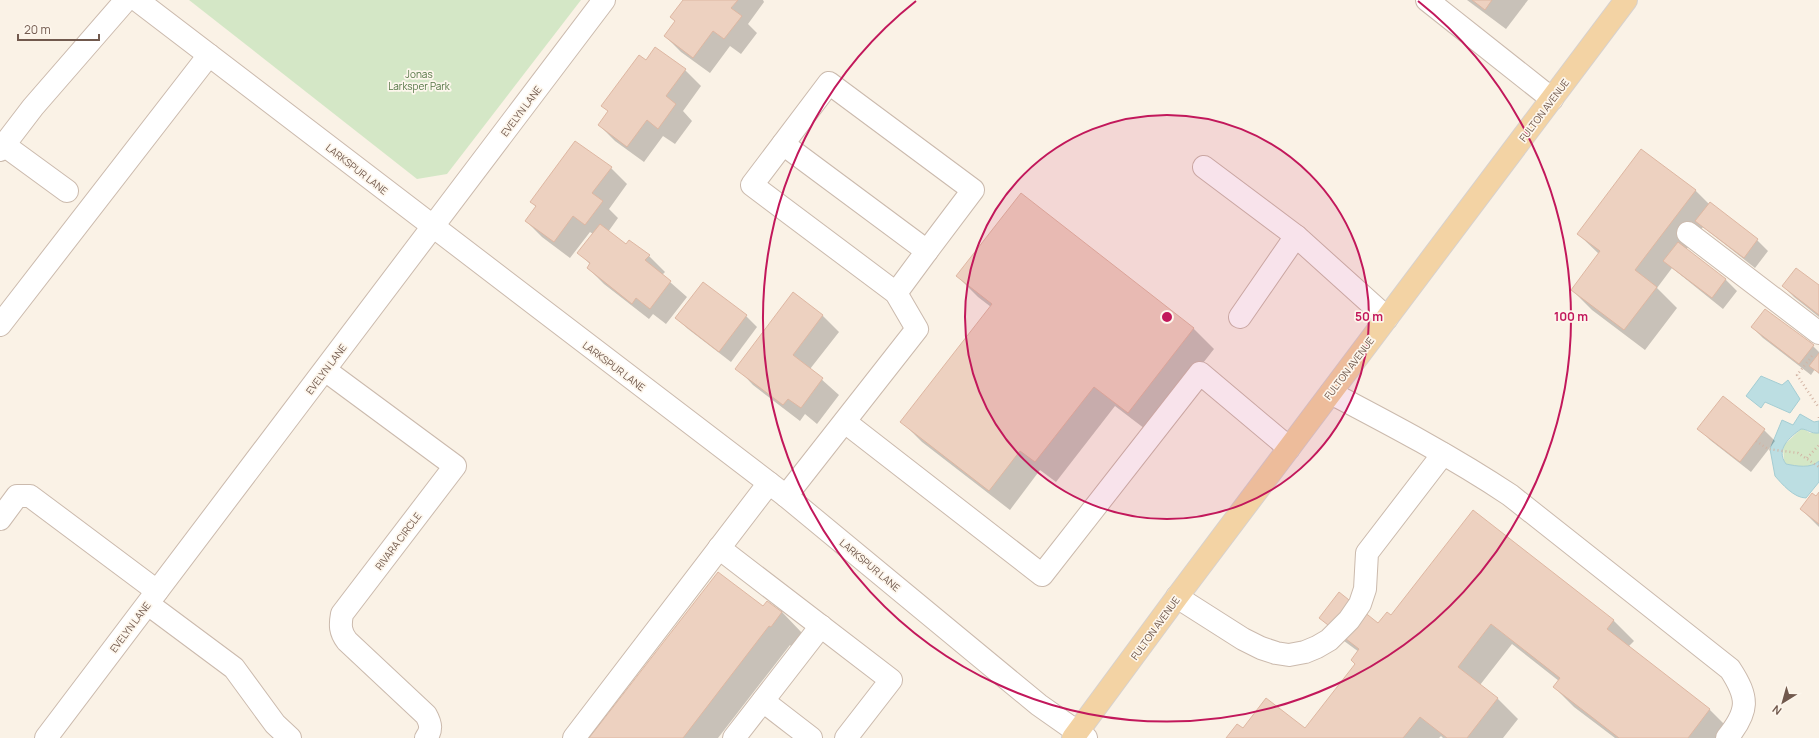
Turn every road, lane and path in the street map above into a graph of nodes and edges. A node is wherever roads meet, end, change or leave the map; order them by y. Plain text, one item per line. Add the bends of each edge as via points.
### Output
1 (126, 0) edge
2 (137, 0) edge
3 (604, 0) edge
4 (1427, 0) edge
5 (1626, 0) edge
6 (209, 55) junction
7 (1552, 99) junction
8 (784, 144) junction
9 (2, 148) edge
10 (1204, 167) dead end
11 (67, 191) dead end
12 (433, 227) junction
13 (1688, 233) dead end
14 (1296, 236) junction
15 (927, 251) junction
16 (896, 293) junction
17 (1240, 317) dead end
18 (1387, 318) junction
19 (0, 325) edge
20 (1817, 342) edge
21 (325, 370) junction
22 (1331, 393) junction
23 (1819, 408) edge
24 (845, 422) junction
25 (1756, 441) dead end
26 (1819, 445) edge
27 (1289, 448) junction
28 (1443, 454) junction
29 (1807, 458) junction
30 (1819, 467) edge
31 (768, 483) junction
32 (786, 496) junction
33 (0, 519) edge
34 (719, 548) junction
35 (1177, 597) junction
36 (153, 598) junction
37 (821, 626) junction
38 (763, 701) junction
39 (1079, 736) edge
40 (50, 737) edge
41 (290, 738) edge
42 (426, 738) edge
43 (574, 738) edge
44 (734, 738) edge
45 (811, 738) edge
46 (846, 738) edge
47 (1727, 738) edge

1 - 9 street via 33,107
2 - 6 street, LARKSPUR LANE
3 - 12 street, EVELYN LANE
4 - 7 street
5 - 7 main road, FULTON AVENUE
6 - 12 street, LARKSPUR LANE
6 - 19 street
7 - 18 main road, FULTON AVENUE
8 - 15 street
8 - 15 street via 829,83 836,87 973,190
8 - 16 street via 752,185
9 - 11 street
10 - 14 street
12 - 21 street, EVELYN LANE
12 - 31 street, LARKSPUR LANE
13 - 20 street
14 - 17 street
14 - 18 street
15 - 16 street
16 - 24 street via 917,329
18 - 22 main road, FULTON AVENUE
20 - 23 path via 1797,375
21 - 36 street, EVELYN LANE
21 - 42 street, RIVARA CIRCLE via 455,466 342,614 340,623 342,634 347,641 426,715 430,722 430,732
22 - 27 main road, FULTON AVENUE
22 - 28 street
24 - 27 street via 1042,575 1200,373
24 - 32 street
25 - 29 path via 1768,449 1792,451
26 - 29 path
27 - 35 main road, FULTON AVENUE
28 - 35 street via 1367,553 1365,589 1360,604 1349,620 1329,640 1305,652 1289,655 1261,648
28 - 47 street via 1483,476 1510,495 1730,669 1740,684 1744,709 1740,722
29 - 30 path
31 - 32 street, LARKSPUR LANE
31 - 34 street
32 - 39 street, LARKSPUR LANE
33 - 36 street via 17,496 30,496
34 - 37 street
34 - 43 street
35 - 39 main road, FULTON AVENUE
36 - 40 street, EVELYN LANE
36 - 41 street via 234,668 275,724
37 - 38 street
37 - 46 street via 890,680
38 - 44 street
38 - 45 street

